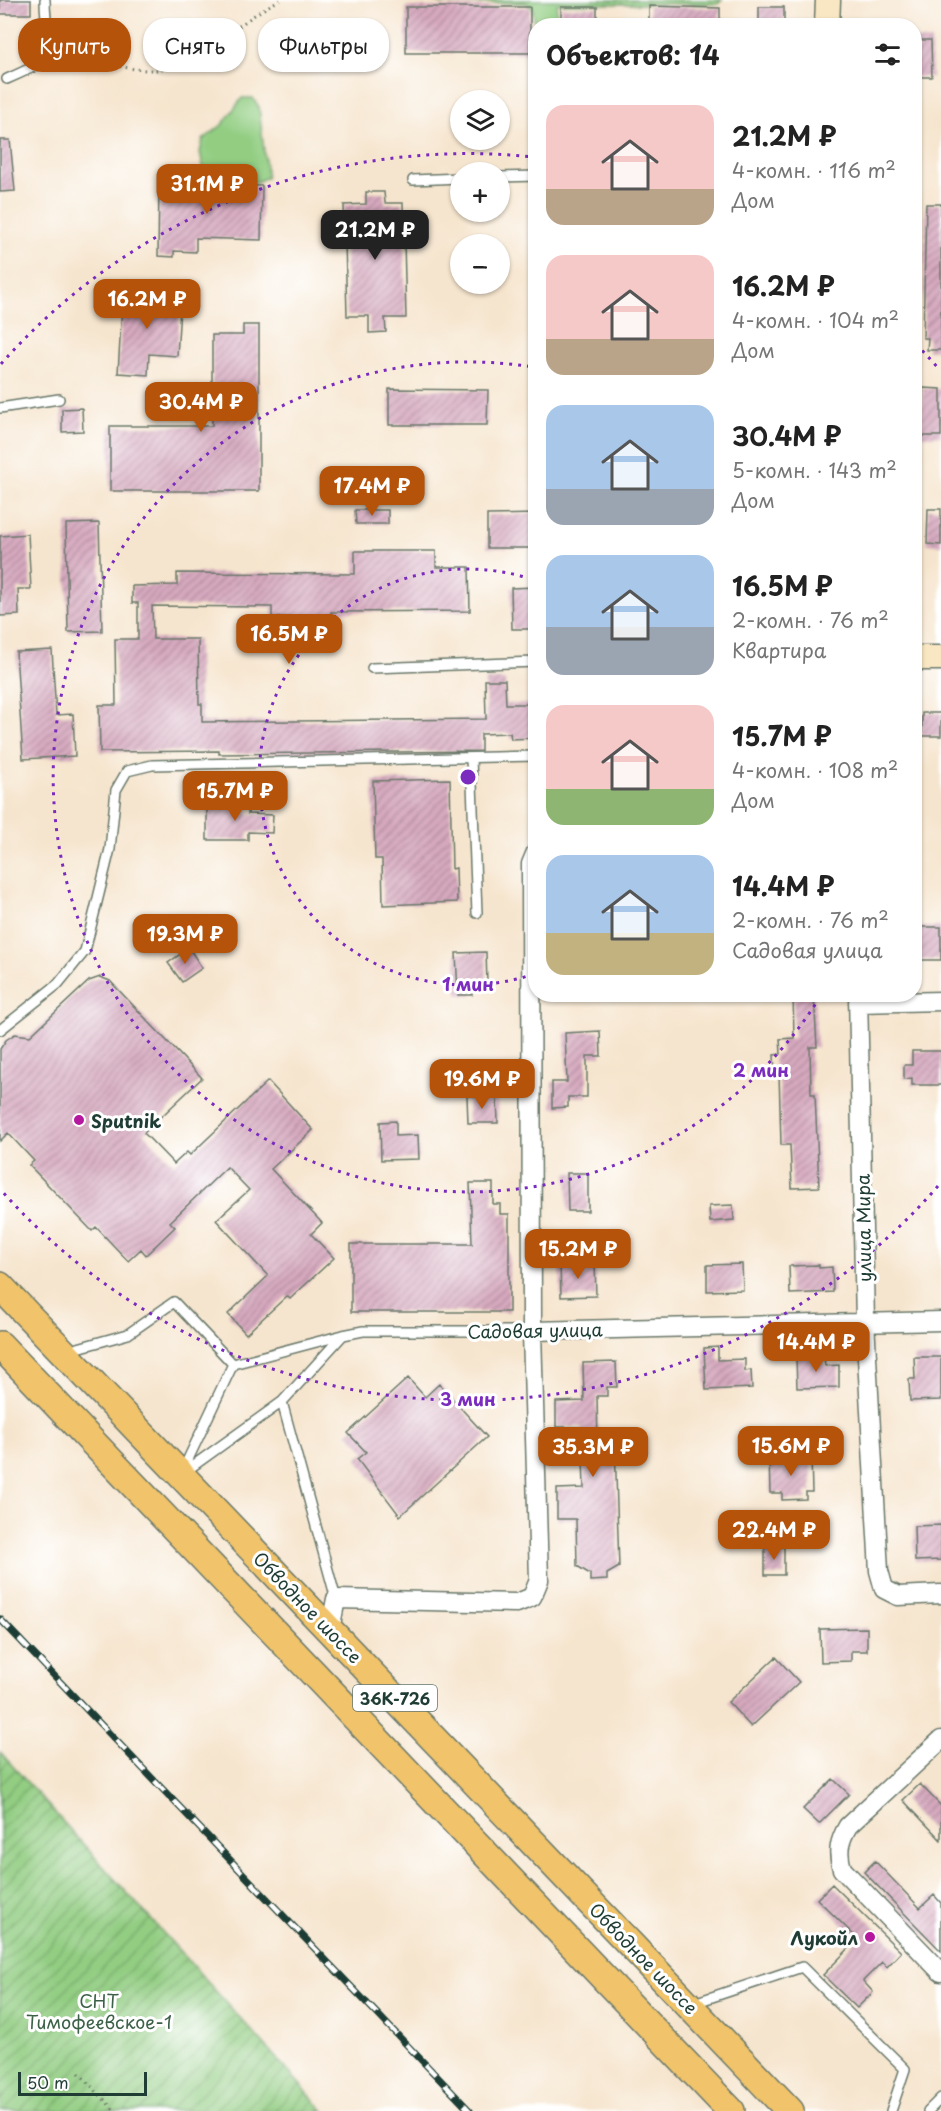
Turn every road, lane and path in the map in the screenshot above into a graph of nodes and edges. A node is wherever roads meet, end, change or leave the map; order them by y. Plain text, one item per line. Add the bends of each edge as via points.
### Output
1 (45, 0) edge
2 (280, 0) edge
3 (828, 0) edge
4 (45, 18) edge
5 (827, 18) edge
6 (131, 67) edge
7 (23, 72) edge
8 (7, 79) dead end
9 (528, 176) edge
10 (510, 177) edge
11 (450, 178) edge
12 (413, 180) dead end
13 (59, 399) dead end
14 (0, 408) edge
15 (922, 658) edge
16 (941, 658) edge
17 (528, 662) edge
18 (372, 668) dead end
19 (528, 756) edge
20 (471, 759) junction
21 (477, 913) dead end
22 (922, 1001) edge
23 (941, 1001) edge
24 (531, 1002) edge
25 (858, 1002) edge
26 (0, 1030) edge
27 (0, 1286) edge
28 (941, 1321) edge
29 (865, 1322) junction
30 (532, 1331) junction
31 (343, 1335) junction
32 (0, 1345) edge
33 (64, 1352) junction
34 (233, 1364) junction
35 (282, 1402) junction
36 (182, 1474) junction
37 (941, 1594) edge
38 (336, 1599) junction
39 (330, 1630) junction
40 (941, 1740) edge
41 (941, 1972) edge
42 (688, 2004) junction
43 (79, 2073) dead end
44 (941, 2098) edge
45 (115, 2111) edge
46 (731, 2111) edge
47 (790, 2111) edge
48 (891, 2111) edge
49 (928, 2111) edge

1 - 4 lane
2 - 6 path via 186,64 166,69
3 - 5 street
7 - 8 lane
9 - 10 lane
11 - 12 lane
13 - 14 lane
15 - 16 street
17 - 18 lane
19 - 20 lane
20 - 21 lane
20 - 26 lane via 153,765 127,771 116,790 110,849 85,951 58,984
22 - 23 street
24 - 30 street
25 - 29 street, улица Мира
27 - 33 main road, Обводное шоссе / 36К-726
28 - 29 street, Садовая улица
29 - 30 street, Садовая улица
29 - 37 street, улица Мира via 879,1571 884,1588 898,1596
30 - 31 lane, Садовая улица via 363,1330
30 - 38 street via 538,1580 532,1597 517,1603
31 - 34 lane, Садовая улица
31 - 35 lane
32 - 46 main road, 36К-726
33 - 34 lane via 128,1334 174,1302
33 - 36 main road, Обводное шоссе / 36К-726
34 - 36 lane
35 - 36 lane
35 - 38 lane
36 - 39 main road, Обводное шоссе / 36К-726
38 - 39 street
39 - 42 main road, Обводное шоссе / 36К-726
40 - 41 street via 848,1826 840,1840 838,1856 842,1869
42 - 47 main road, Обводное шоссе / 36К-726
42 - 48 lane via 802,1966 905,2069
43 - 45 path
44 - 49 lane

